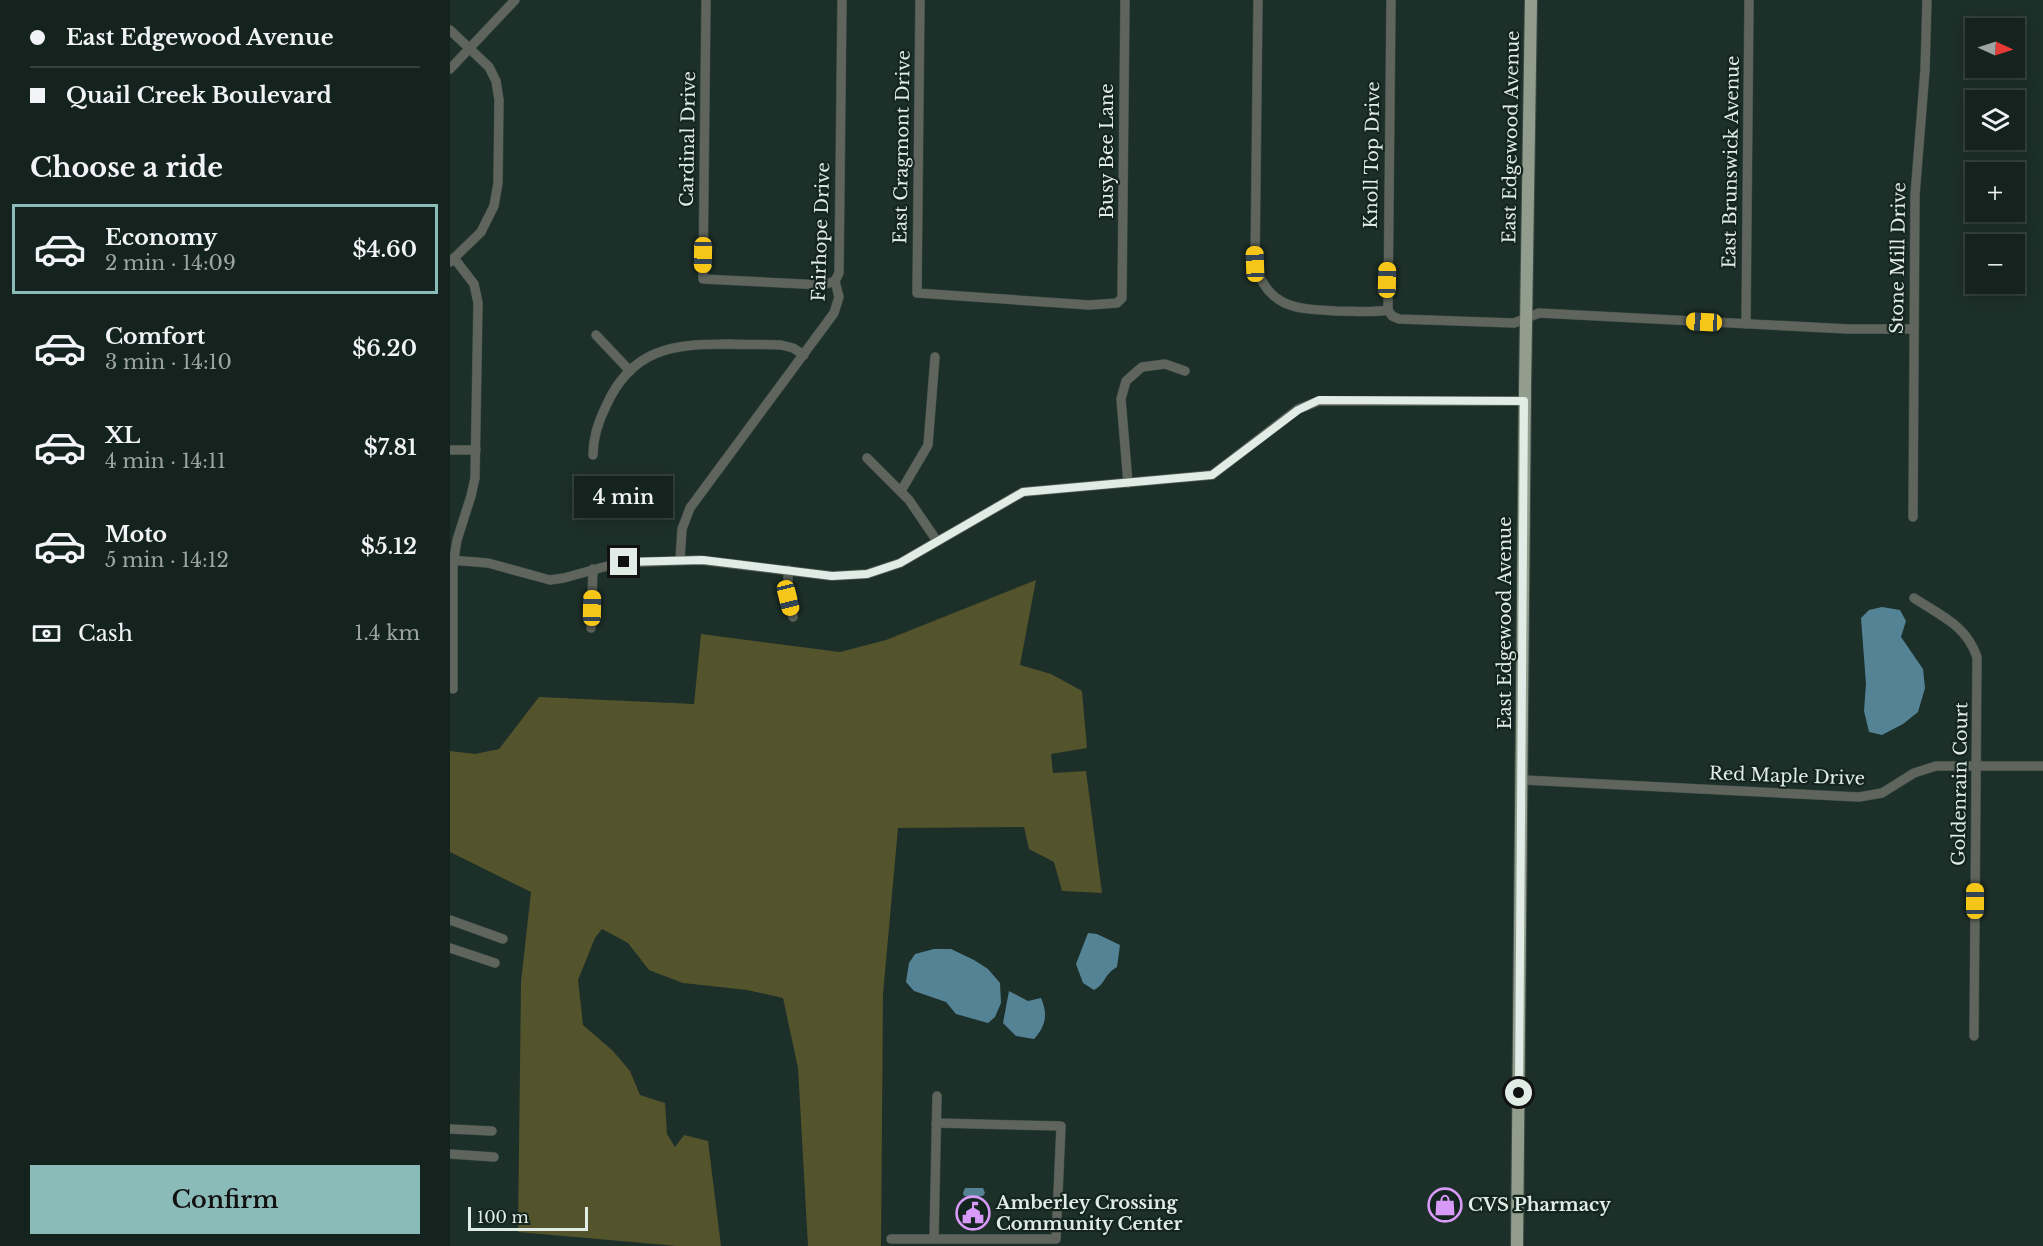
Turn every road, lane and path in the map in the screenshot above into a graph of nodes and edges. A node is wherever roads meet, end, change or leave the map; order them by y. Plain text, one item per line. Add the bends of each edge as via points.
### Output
1 (515, 0) edge
2 (706, 0) edge
3 (842, 0) edge
4 (920, 0) edge
5 (1125, 0) edge
6 (1258, 0) edge
7 (1391, 0) edge
8 (1531, 0) edge
9 (1749, 0) edge
10 (1927, 0) edge
11 (506, 5) edge
12 (450, 30) edge
13 (470, 48) junction
14 (450, 69) edge
15 (452, 260) edge
16 (836, 281) junction
17 (1120, 301) joint
18 (1388, 310) junction
19 (1526, 318) junction
20 (1746, 324) junction
21 (1914, 329) junction
22 (596, 335) dead end
23 (804, 355) junction
24 (935, 357) dead end
25 (630, 371) junction
26 (1185, 371) dead end
27 (1524, 401) junction
28 (450, 450) edge
29 (476, 450) junction
30 (593, 455) dead end
31 (867, 458) dead end
32 (1128, 483) junction
33 (901, 491) junction
34 (1912, 517) dead end
35 (937, 541) junction
36 (452, 560) edge
37 (680, 560) junction
38 (593, 570) junction
39 (788, 570) junction
40 (1914, 598) dead end
41 (793, 617) dead end
42 (591, 628) dead end
43 (453, 689) dead end
44 (1977, 766) junction
45 (2043, 766) edge
46 (1522, 780) junction
47 (450, 920) edge
48 (503, 939) dead end
49 (450, 948) edge
50 (495, 963) dead end
51 (1974, 1036) dead end
52 (937, 1096) dead end
53 (936, 1123) junction
54 (450, 1129) edge
55 (492, 1131) dead end
56 (450, 1154) edge
57 (495, 1157) dead end
58 (891, 1239) dead end
59 (934, 1239) junction
60 (974, 1242) edge
61 (1517, 1246) edge

1 - 11 street
2 - 16 street, Cardinal Drive via 703,279 823,285
3 - 16 street, Fairhope Drive
4 - 17 street, East Cragmont Drive via 916,293 1089,305
5 - 17 street, Busy Bee Lane
6 - 18 street via 1258,276 1273,296 1289,305 1306,309
7 - 18 street, Knoll Top Drive
8 - 19 main road, East Edgewood Avenue
9 - 20 street, East Brunswick Avenue
10 - 21 street, Stone Mill Drive via 1916,178
11 - 13 street
12 - 13 street
13 - 14 street
13 - 15 street via 489,67 498,88 498,191 489,220
15 - 29 street via 474,284 478,303
16 - 23 street, Fairhope Drive via 836,308
18 - 19 street via 1399,319 1514,323
19 - 20 street via 1539,313
19 - 27 main road, East Edgewood Avenue
20 - 21 street
21 - 34 street, Stone Mill Drive
22 - 25 street
23 - 25 street via 781,345 691,344 661,351
23 - 37 street, Fairhope Drive via 690,508 682,529
24 - 33 street via 928,445
25 - 30 street via 611,395 598,423
26 - 32 street via 1165,364 1142,367 1126,381 1121,399
27 - 32 street via 1319,400 1298,410 1212,475
27 - 46 main road, East Edgewood Avenue
28 - 29 street
29 - 36 street via 474,485
31 - 33 street
32 - 35 street via 1023,492
33 - 35 street
35 - 39 street via 900,563 867,574 836,576
36 - 38 street via 488,563 547,580
36 - 43 street
37 - 38 street via 618,563
37 - 39 street
38 - 42 street
39 - 41 street
40 - 44 street, Goldenrain Court via 1956,625 1972,642 1978,664
44 - 45 street, Red Maple Drive
44 - 46 street, Red Maple Drive via 1929,768 1907,776 1882,793 1859,797
44 - 51 street, Goldenrain Court
46 - 61 main road, East Edgewood Avenue
47 - 48 street
49 - 50 street
52 - 53 street
53 - 59 street
53 - 60 street via 1061,1126 1056,1239
54 - 55 street
56 - 57 street
58 - 59 street
59 - 60 street

